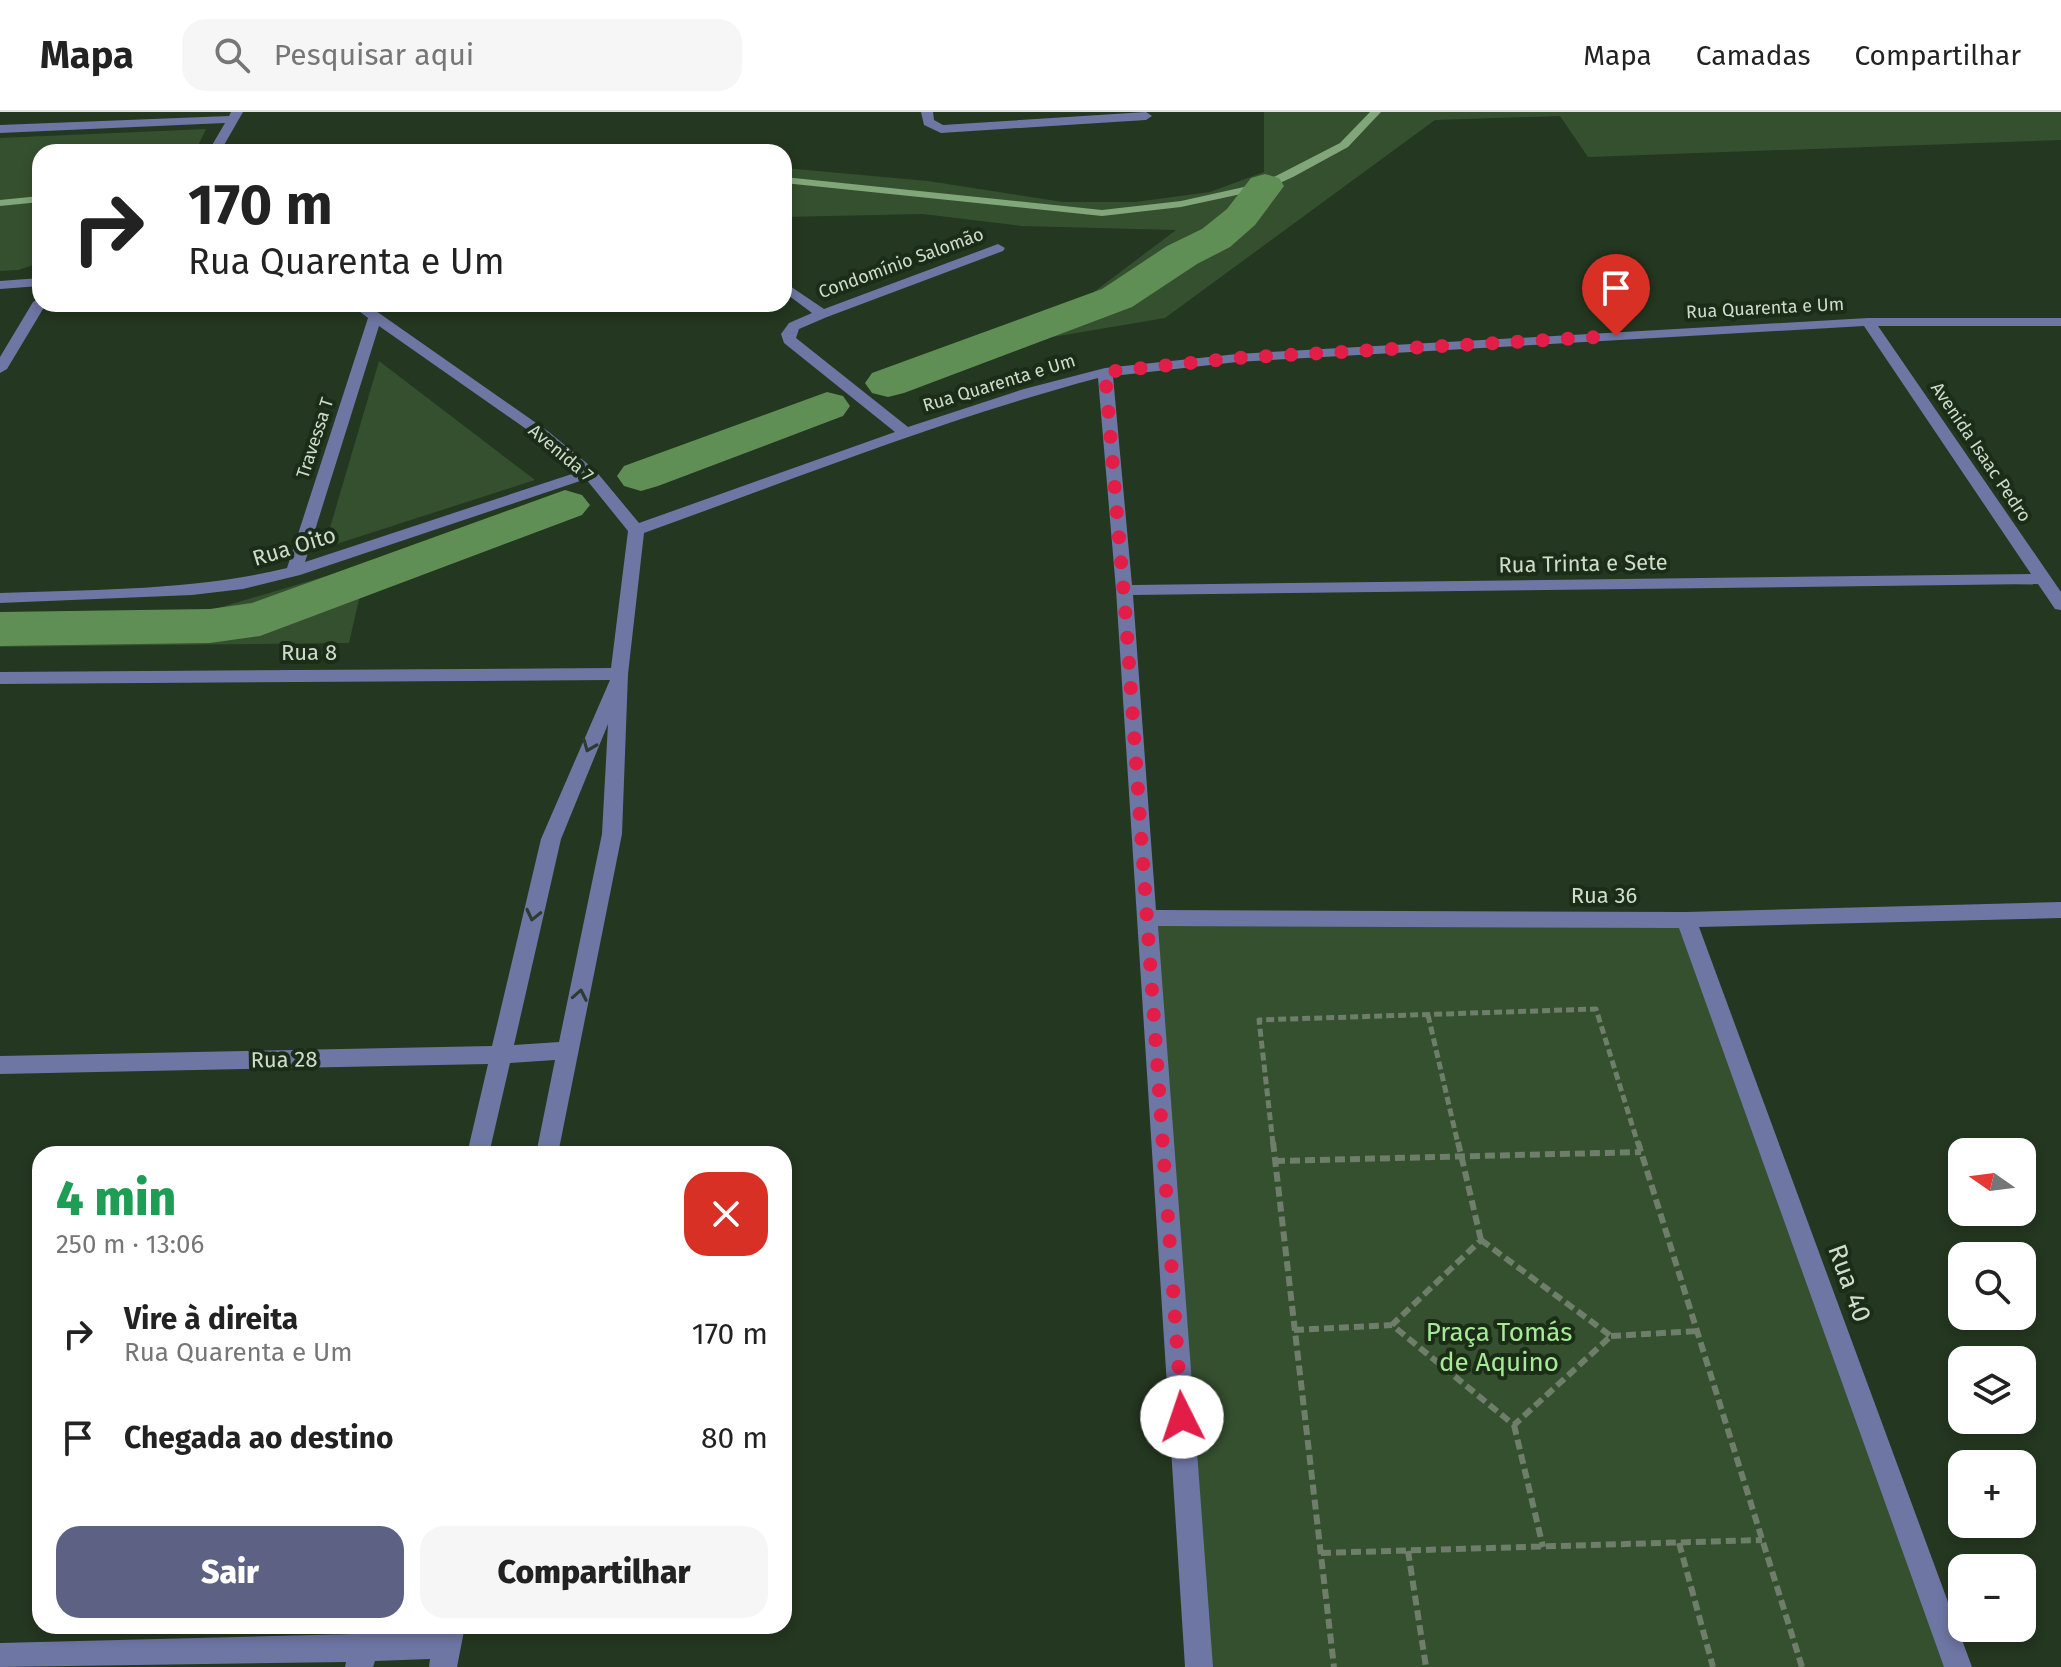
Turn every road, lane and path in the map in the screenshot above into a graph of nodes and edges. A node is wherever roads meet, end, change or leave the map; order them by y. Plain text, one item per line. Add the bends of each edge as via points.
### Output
1 (235, 115) edge
2 (1146, 116) dead end
3 (927, 117) edge
4 (0, 129) edge
5 (219, 144) edge
6 (998, 248) dead end
7 (32, 283) edge
8 (0, 285) edge
9 (792, 292) edge
10 (34, 312) edge
11 (367, 312) edge
12 (822, 314) junction
13 (375, 318) junction
14 (1868, 322) junction
15 (2061, 322) edge
16 (0, 369) edge
17 (1105, 372) junction
18 (906, 433) junction
19 (589, 473) junction
20 (636, 530) junction
21 (294, 571) junction
22 (2043, 579) junction
23 (1124, 590) junction
24 (0, 598) edge
25 (2061, 605) edge
26 (619, 674) junction
27 (0, 678) edge
28 (2061, 910) edge
29 (1147, 918) junction
30 (1686, 920) junction
31 (1428, 1014) junction
32 (568, 1050) junction
33 (501, 1055) junction
34 (0, 1065) edge
35 (480, 1146) edge
36 (549, 1146) edge
37 (1641, 1152) junction
38 (1461, 1156) junction
39 (1275, 1161) junction
40 (1481, 1240) junction
41 (1392, 1325) junction
42 (1294, 1330) junction
43 (1698, 1331) junction
44 (1611, 1336) junction
45 (1514, 1425) junction
46 (1762, 1540) junction
47 (1679, 1543) junction
48 (1543, 1547) junction
49 (1408, 1551) junction
50 (1321, 1553) junction
51 (447, 1646) edge
52 (364, 1647) edge
53 (0, 1657) edge
54 (1199, 1667) edge
55 (1334, 1667) edge
56 (1426, 1667) edge
57 (1713, 1667) edge
58 (1802, 1667) edge
59 (1958, 1667) edge

1 - 4 street
1 - 5 street
2 - 3 street via 952,129 941,129
6 - 12 street, Condomínio Salomão
7 - 8 street
9 - 12 street
10 - 16 street
11 - 13 street, Avenida 7
12 - 18 street, Condomínio Salomão via 794,326 789,340
13 - 19 street, Avenida 7 via 544,435
13 - 21 street, Travessa T
14 - 15 street, Rua Quarenta e Um
14 - 17 street, Rua Quarenta e Um via 1237,358
14 - 22 street, Avenida Isaac Pedro
17 - 18 street, Rua Quarenta e Um
17 - 23 street
18 - 20 street, Rua Quarenta e Um
19 - 20 street, Avenida 7
19 - 21 street, Rua Oito
20 - 26 street
21 - 24 street, Rua Oito via 192,590
22 - 23 street, Rua Trinta e Sete
22 - 25 street, Avenida Isaac Pedro
23 - 29 street
26 - 27 street, Rua 8
32 -> 26 street via 612,834
26 -> 33 street via 551,839
28 - 30 street, Rua 36
29 - 30 street, Rua 36
29 - 54 street
30 - 59 street, Rua 40
31 - 37 path via 1596,1009
31 - 38 path
31 - 39 path via 1259,1020
32 - 33 street, Rua 28
32 - 36 street
33 - 34 street, Rua 28
33 - 35 street
37 - 38 path
37 - 43 path
38 - 39 path
38 - 40 path
39 - 42 path
40 - 41 path
40 - 44 path
41 - 42 path
41 - 45 path
42 - 50 path
43 - 44 path
43 - 46 path
44 - 45 path
45 - 48 path
46 - 47 path
46 - 58 path
47 - 48 path
47 - 57 path
48 - 49 path
49 - 50 path
49 - 56 path
50 - 55 path
51 - 52 street
52 - 53 street

